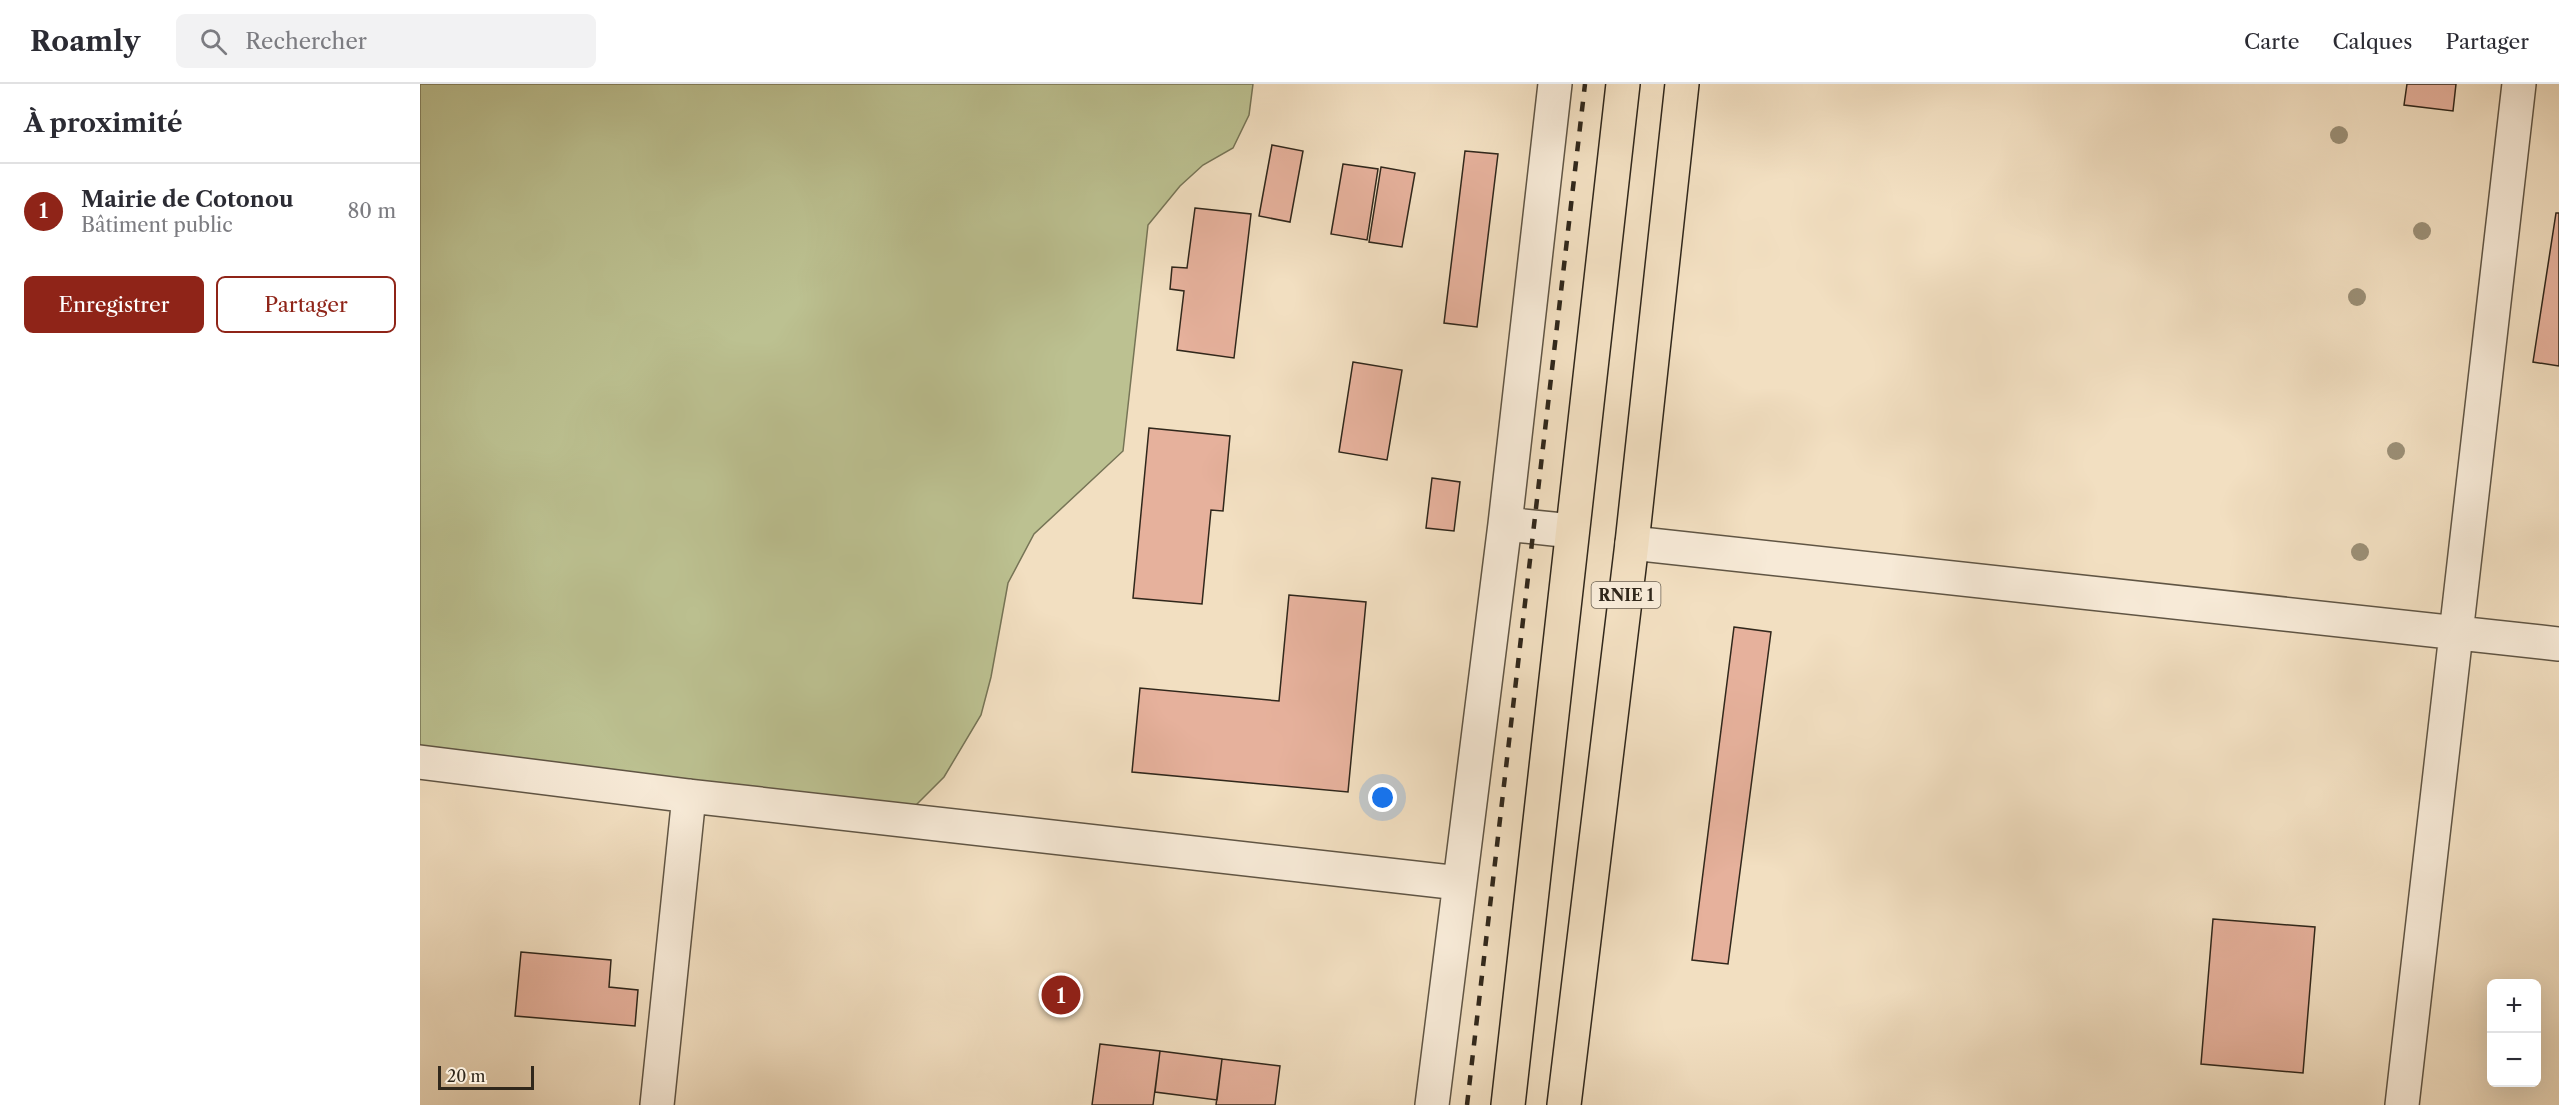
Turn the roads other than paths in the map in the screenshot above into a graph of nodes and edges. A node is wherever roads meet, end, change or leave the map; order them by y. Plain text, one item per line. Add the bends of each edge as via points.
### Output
1 (1555, 84) edge
2 (1623, 84) edge
3 (1682, 84) edge
4 (2519, 84) edge
5 (1505, 524) junction
6 (1572, 531) junction
7 (1632, 543) junction
8 (2456, 633) junction
9 (2559, 645) edge
10 (420, 762) edge
11 (689, 796) junction
12 (1458, 883) junction
13 (657, 1105) edge
14 (1432, 1105) edge
15 (1508, 1105) edge
16 (1564, 1105) edge
17 (2402, 1105) edge

1 - 5 street
2 - 6 highway, RNIE 1
3 - 7 highway, RNIE 1
4 - 8 street
5 - 6 street
5 - 12 street
6 - 15 highway, RNIE 1
7 - 8 street
7 - 16 highway, RNIE 1
8 - 9 street
8 - 17 street
10 - 11 street
11 - 12 street
11 - 13 street
12 - 14 street

